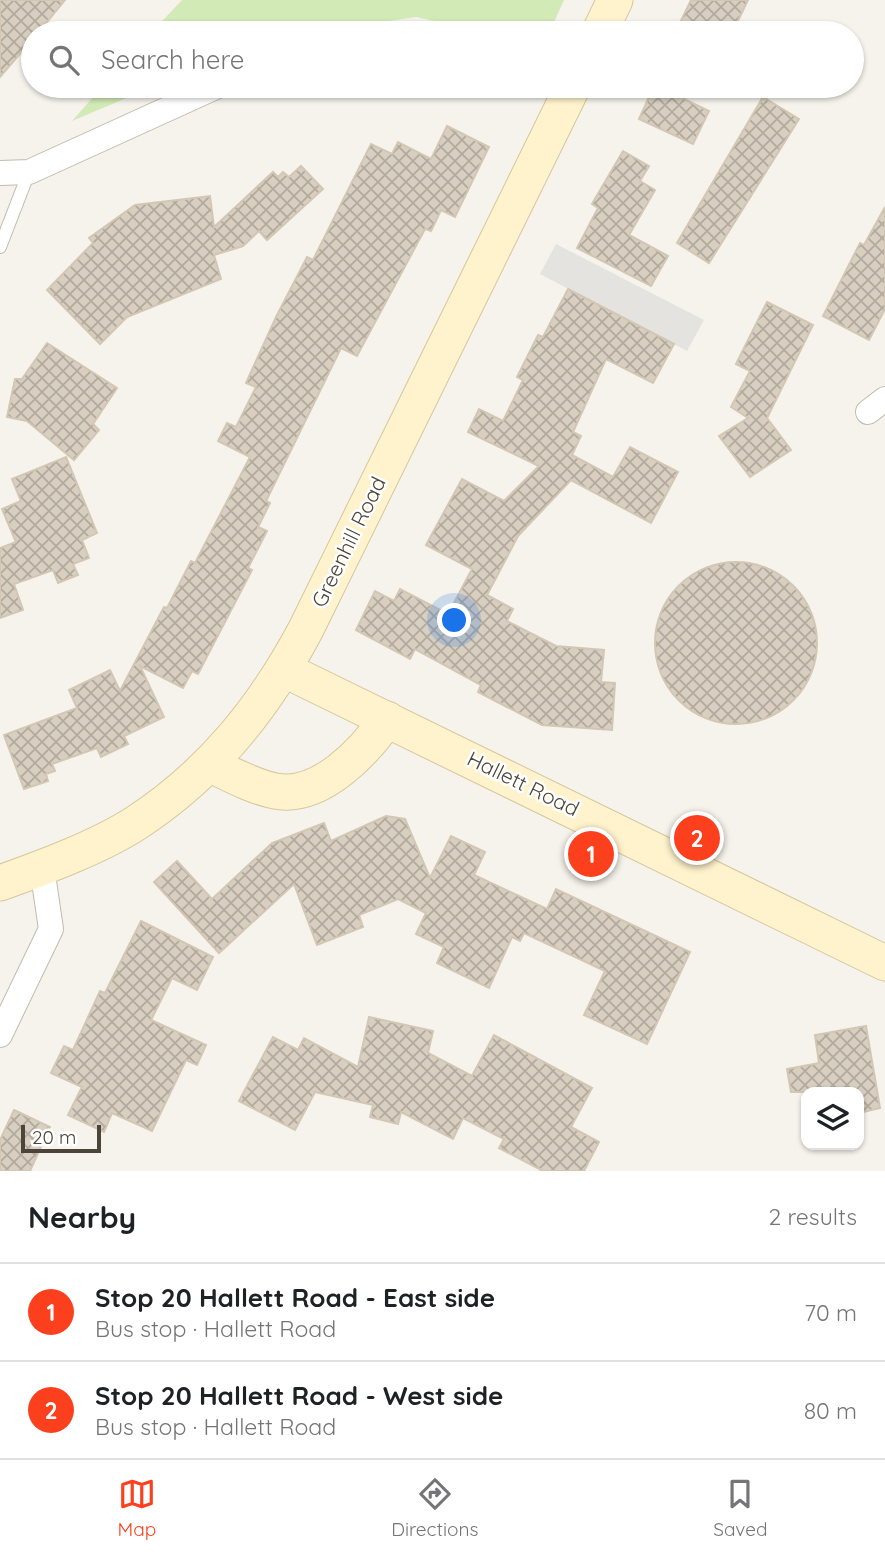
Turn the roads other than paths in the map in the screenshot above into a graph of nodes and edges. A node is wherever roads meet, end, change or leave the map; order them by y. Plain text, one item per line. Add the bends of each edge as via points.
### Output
1 (615, 0) edge
2 (604, 21) edge
3 (192, 98) edge
4 (567, 98) edge
5 (29, 172) junction
6 (0, 173) edge
7 (0, 247) edge
8 (285, 670) junction
9 (387, 719) junction
10 (211, 765) junction
11 (42, 868) junction
12 (0, 883) edge
13 (885, 962) edge
14 (0, 1035) edge

1 - 2 main road
3 - 5 street
4 - 8 main road, Greenhill Road
5 - 6 street
5 - 7 lane
8 - 9 main road, Hallett Road
8 - 10 main road, Greenhill Road via 256,713
9 - 10 main road via 366,749 342,770 307,789 277,792
9 - 13 main road, Hallett Road
10 - 11 main road, Greenhill Road via 135,823
11 - 12 main road, Greenhill Road
11 - 14 street via 51,929

